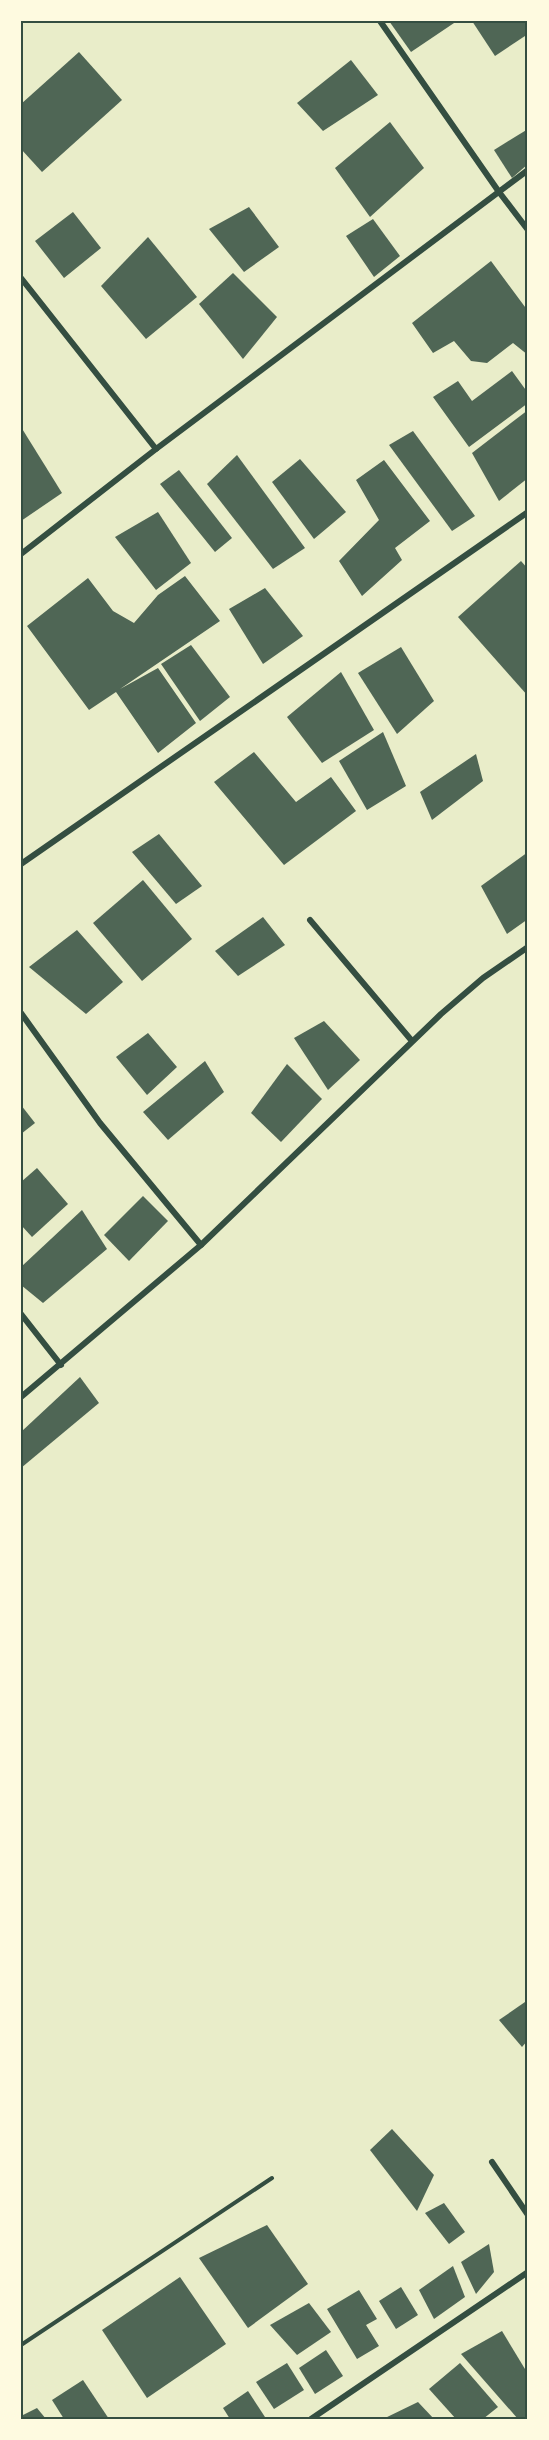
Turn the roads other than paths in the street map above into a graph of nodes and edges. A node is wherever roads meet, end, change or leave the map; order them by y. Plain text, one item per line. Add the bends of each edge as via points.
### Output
1 (380, 21) edge
2 (528, 170) edge
3 (499, 192) junction
4 (528, 230) edge
5 (21, 278) edge
6 (156, 449) junction
7 (528, 512) edge
8 (21, 554) edge
9 (21, 864) edge
10 (310, 920) dead end
11 (528, 947) edge
12 (21, 1013) edge
13 (412, 1041) junction
14 (201, 1245) junction
15 (21, 1314) edge
16 (61, 1365) junction
17 (21, 1397) edge
18 (492, 2162) dead end
19 (528, 2215) edge
20 (528, 2272) edge
21 (311, 2419) edge

1 - 3 street
2 - 3 street
3 - 4 street
3 - 6 street
5 - 6 street
6 - 8 street
7 - 9 street
10 - 13 street
11 - 13 street via 483,978
12 - 14 street via 100,1124
13 - 14 street
14 - 16 street
15 - 16 street
16 - 17 street
18 - 19 street
20 - 21 street

